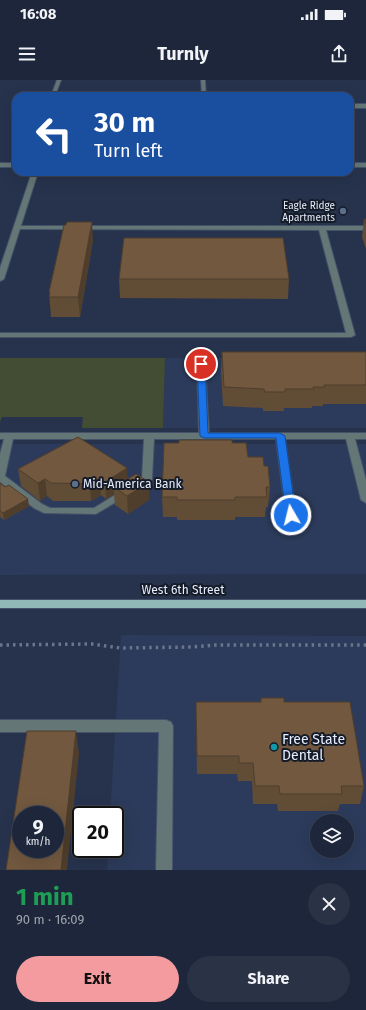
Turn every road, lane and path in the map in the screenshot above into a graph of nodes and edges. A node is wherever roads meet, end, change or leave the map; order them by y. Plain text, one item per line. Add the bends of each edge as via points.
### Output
1 (59, 80) edge
2 (203, 80) edge
3 (54, 92) edge
4 (204, 92) edge
5 (354, 106) edge
6 (366, 106) edge
7 (0, 165) edge
8 (12, 165) edge
9 (354, 165) edge
10 (366, 165) edge
11 (34, 176) edge
12 (17, 227) junction
13 (322, 228) junction
14 (366, 228) edge
15 (0, 279) edge
16 (0, 335) edge
17 (201, 364) dead end
18 (4, 436) edge
19 (149, 436) junction
20 (204, 436) junction
21 (280, 436) junction
22 (350, 436) junction
23 (366, 436) edge
24 (0, 476) edge
25 (366, 500) edge
26 (291, 515) dead end
27 (0, 604) edge
28 (366, 604) edge
29 (0, 645) edge
30 (366, 646) edge
31 (0, 726) edge
32 (164, 870) edge

1 - 3 street
2 - 4 street
5 - 6 street
7 - 8 street
9 - 10 street
11 - 12 street
12 - 13 street
12 - 15 street
13 - 14 street
13 - 16 street via 351,335
17 - 20 street
18 - 19 street
18 - 24 street
19 - 20 street
19 - 24 street via 147,479 96,511 48,511
20 - 21 street
21 - 22 street
21 - 26 street
22 - 23 street
22 - 25 street
27 - 28 main road, West 6th Street
29 - 30 path via 92,644 120,648 216,645
31 - 32 street via 166,726

